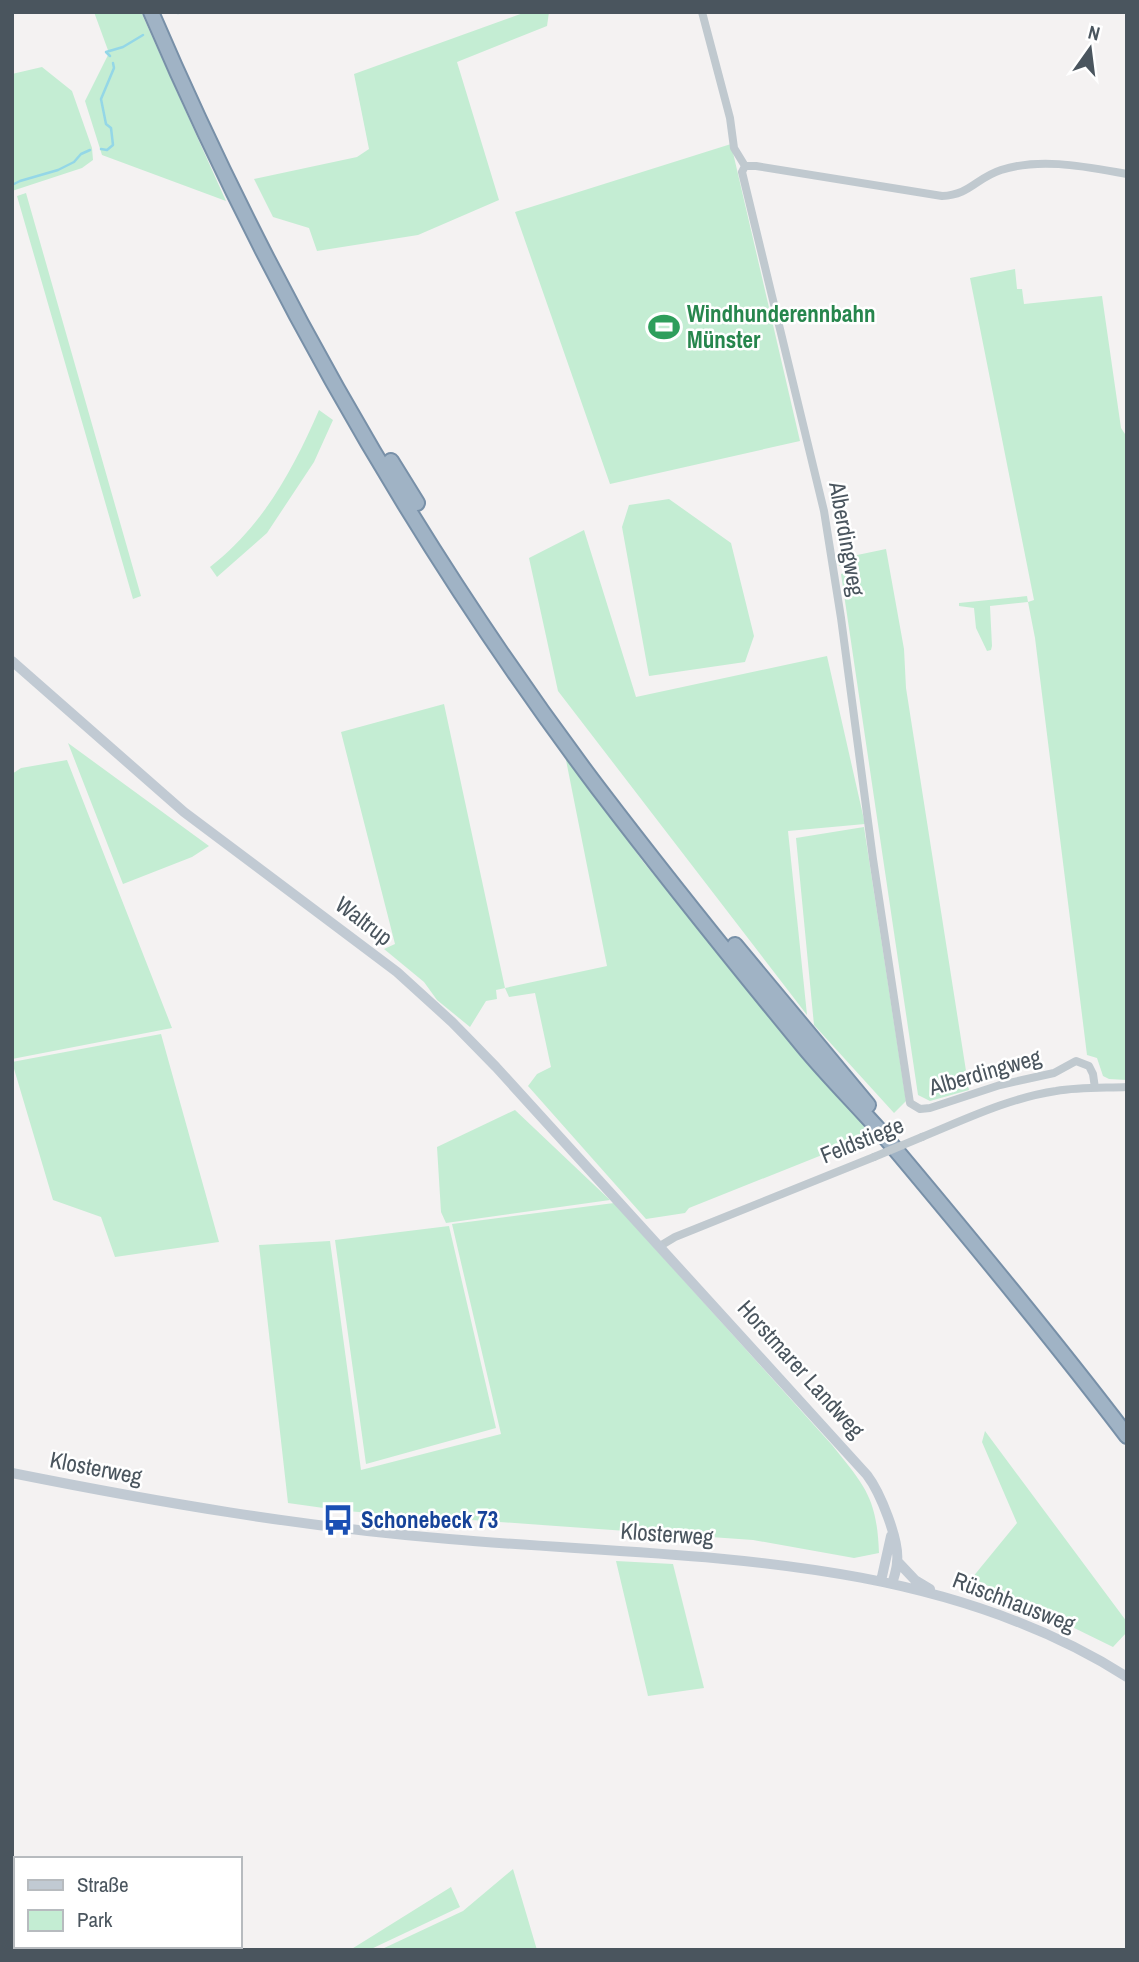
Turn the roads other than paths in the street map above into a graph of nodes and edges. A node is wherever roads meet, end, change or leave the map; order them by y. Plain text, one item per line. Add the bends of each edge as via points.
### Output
1 (151, 12) edge
2 (161, 12) edge
3 (702, 12) edge
4 (745, 166) junction
5 (1127, 174) edge
6 (12, 661) edge
7 (1127, 1087) edge
8 (1095, 1088) junction
9 (660, 1246) junction
10 (1127, 1424) edge
11 (1127, 1436) edge
12 (12, 1473) edge
13 (891, 1533) junction
14 (898, 1562) junction
15 (886, 1583) junction
16 (946, 1597) junction
17 (1127, 1677) edge

1 - 11 highway via 233,191 309,337 397,489 493,640 660,867 807,1050 998,1273
2 - 10 highway via 238,180 318,334 415,500 516,657 667,860
3 - 4 street via 734,148
4 - 5 street via 942,196 960,194 993,174 1021,166 1069,165
4 - 8 street, Alberdingweg via 743,183 824,511 910,1103 930,1108 1054,1073 1076,1061 1089,1066
6 - 9 main road, Waltrup via 184,813 375,954 433,1004
7 - 8 street, Feldstiege
8 - 9 street, Feldstiege, bridge via 1024,1098
9 - 13 main road, Horstmarer Landweg via 855,1459 877,1490
12 - 15 main road, Klosterweg via 204,1508 422,1537 744,1560
13 - 14 main road, Horstmarer Landweg
13 - 15 main road, Horstmarer Landweg
14 - 15 main road, Horstmarer Landweg
14 - 16 main road via 915,1580
15 - 16 main road, Rüschhausweg
16 - 17 main road, Rüschhausweg via 1055,1638

